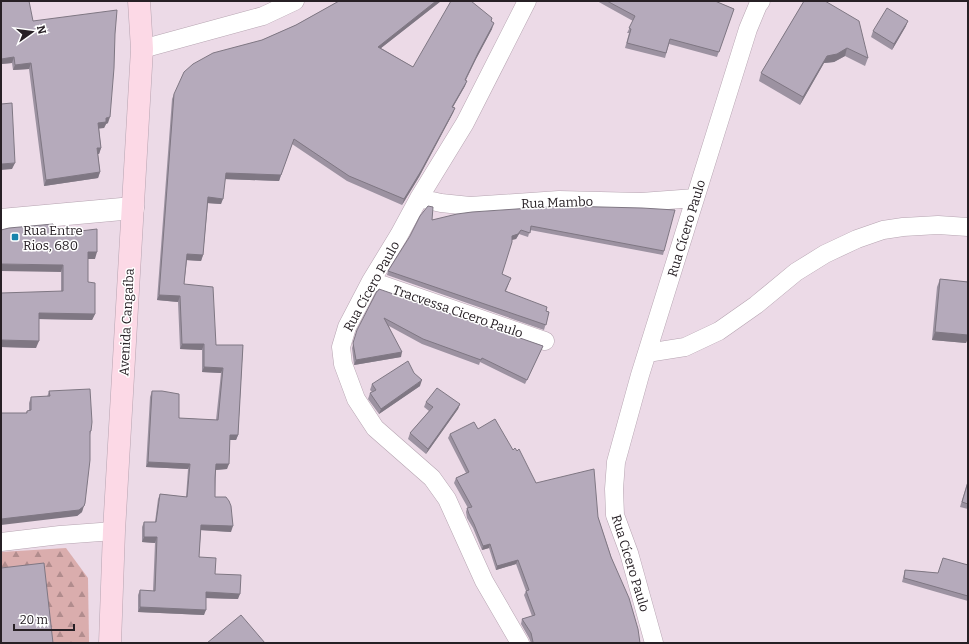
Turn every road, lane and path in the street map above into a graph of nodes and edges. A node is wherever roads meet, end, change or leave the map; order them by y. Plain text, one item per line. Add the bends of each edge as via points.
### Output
1 (139, 1) edge
2 (295, 1) edge
3 (527, 1) edge
4 (761, 1) edge
5 (142, 49) junction
6 (419, 198) junction
7 (695, 198) junction
8 (133, 208) junction
9 (1, 220) edge
10 (968, 227) edge
11 (371, 281) junction
12 (545, 341) dead end
13 (647, 353) junction
14 (114, 531) junction
15 (1, 542) edge
16 (110, 643) edge
17 (520, 643) edge
18 (654, 643) edge

1 - 5 main road, Avenida Cangaíba
2 - 5 street via 263,16
3 - 6 street, Rua Cícero Paulo via 465,122
4 - 7 street, Rua Cícero Paulo via 748,29
5 - 8 main road, Avenida Cangaíba
6 - 7 street, Rua Mambo via 470,206 559,200 642,202
6 - 11 street, Rua Cícero Paulo
7 - 13 street, Rua Cícero Paulo
8 - 9 street
8 - 14 main road, Avenida Cangaíba
10 - 13 street via 904,227 883,230 857,239 825,254 796,272 719,332 685,347
11 - 12 street, Tracvessa Cicero Paulo
11 - 17 street, Rua Cícero Paulo via 347,327 341,347 343,364 356,399 375,428 432,478 447,499 484,581
13 - 18 street, Rua Cícero Paulo via 616,462 614,489 615,515 629,553
14 - 15 street
14 - 16 main road, Avenida Cangaíba

